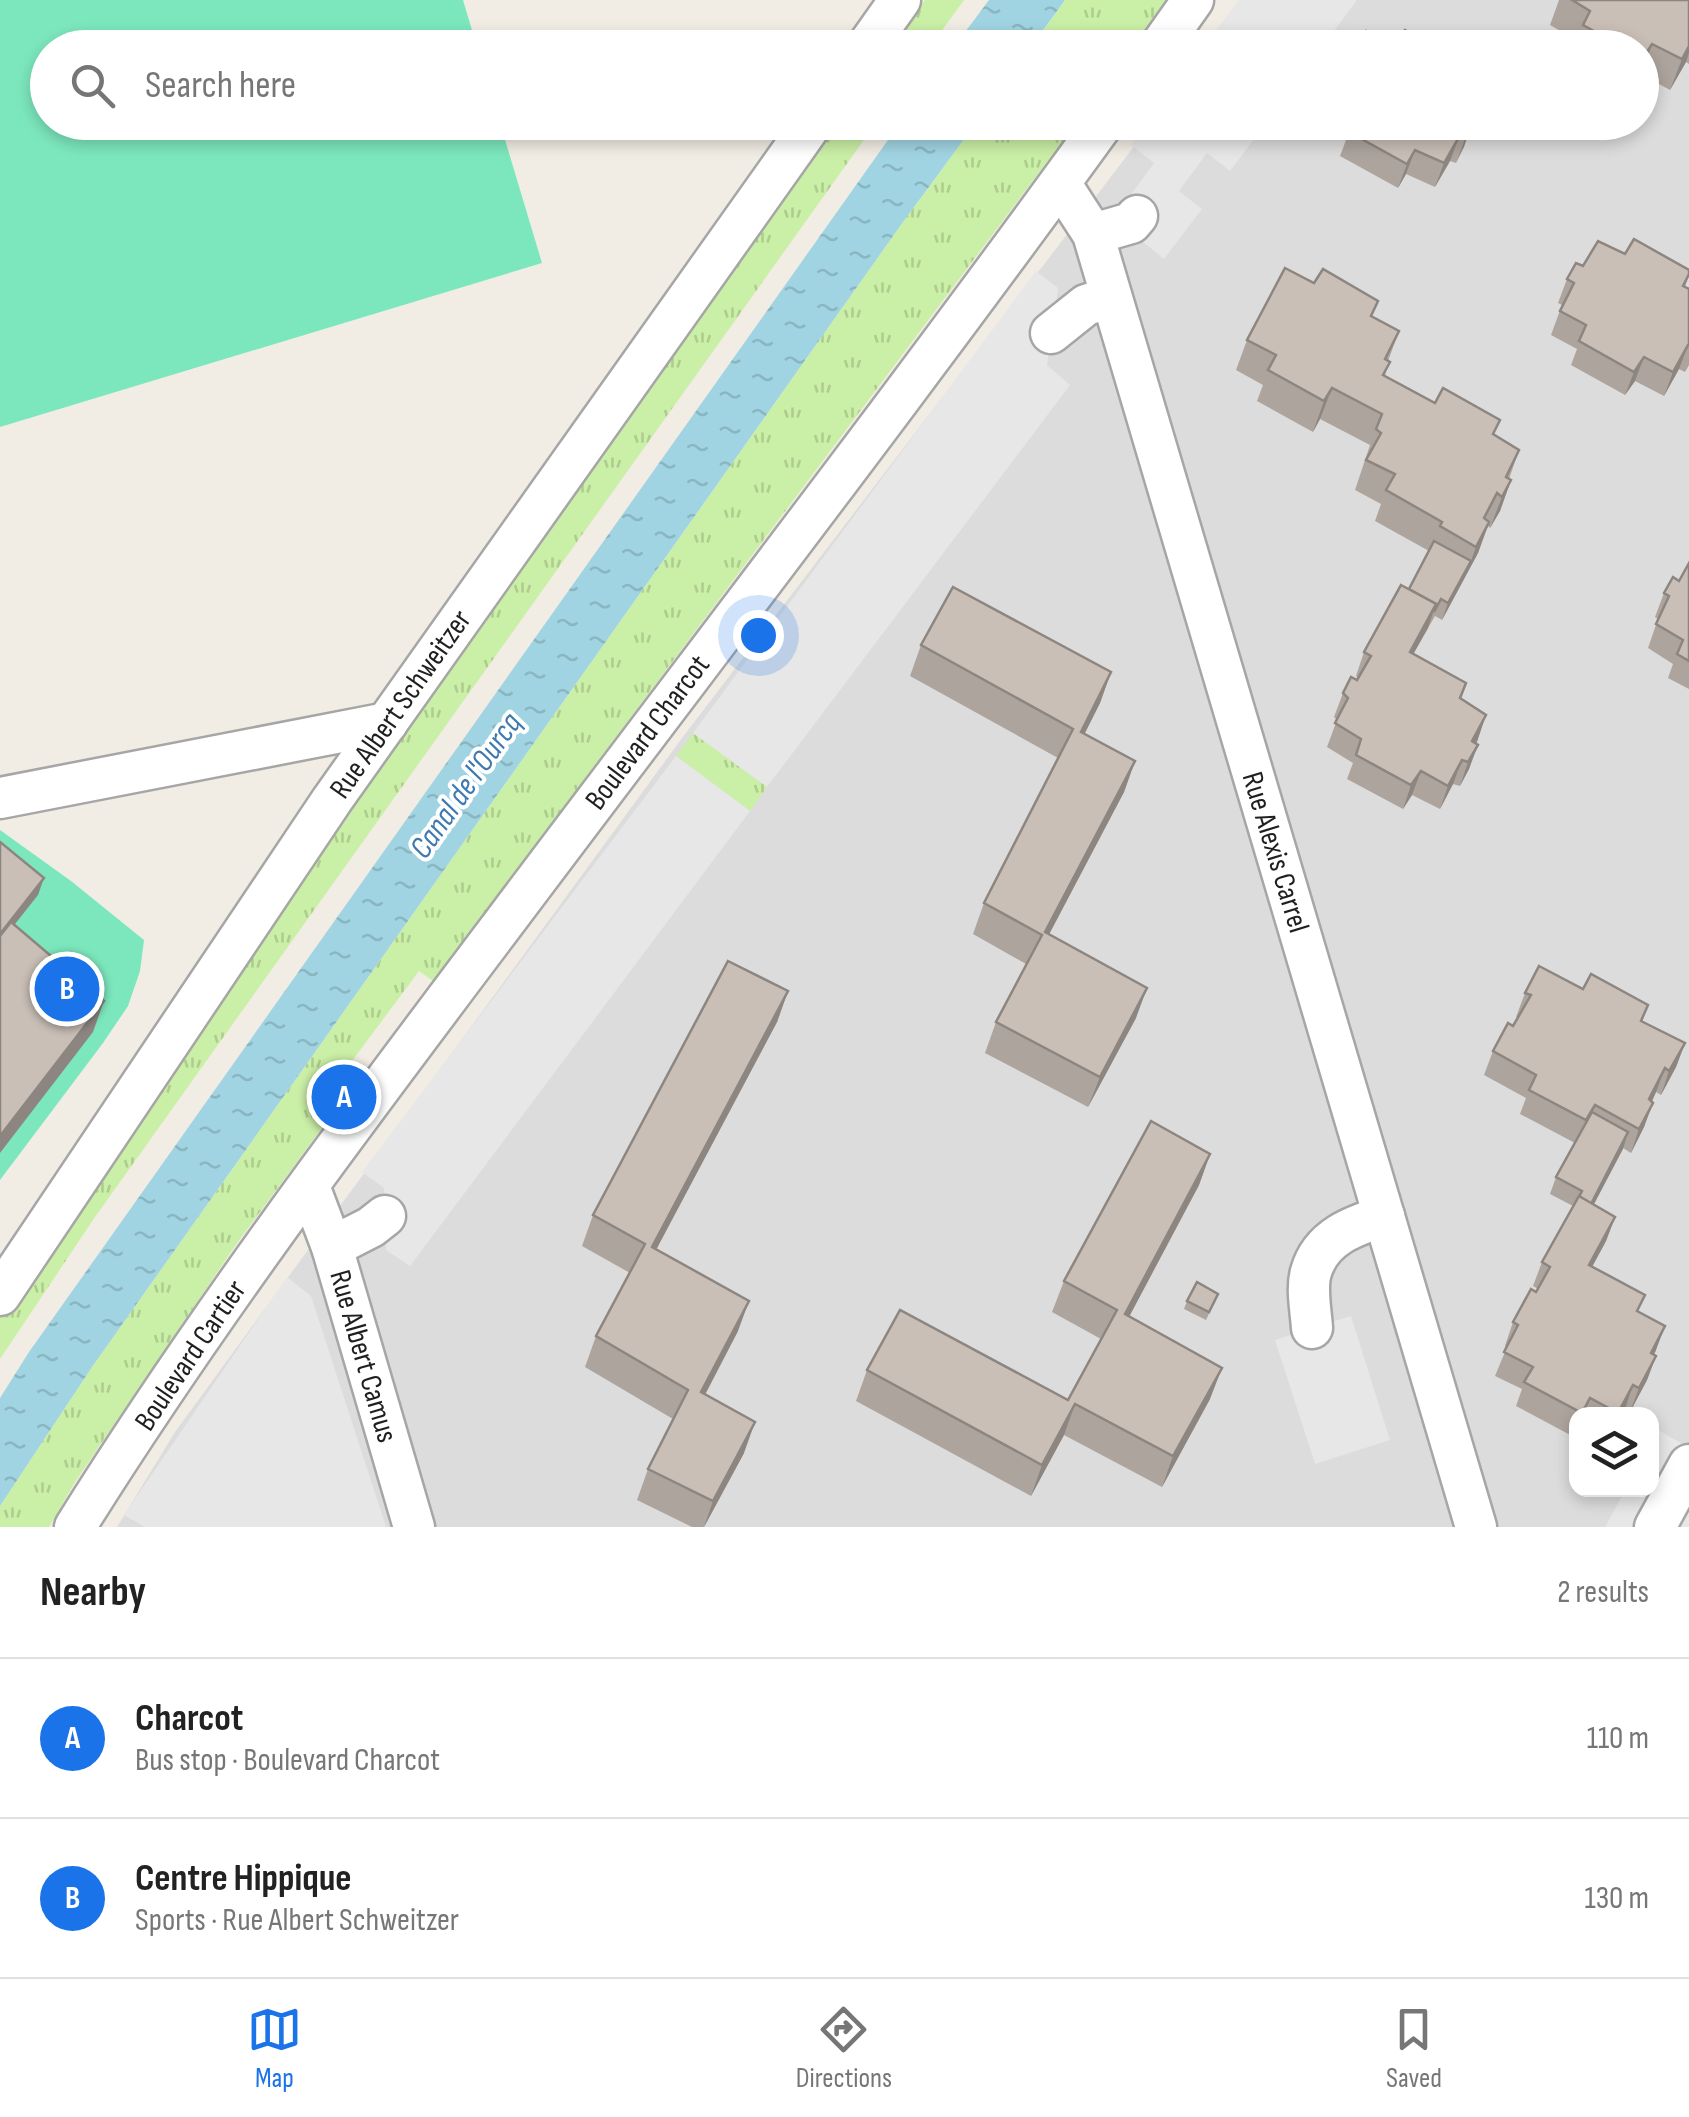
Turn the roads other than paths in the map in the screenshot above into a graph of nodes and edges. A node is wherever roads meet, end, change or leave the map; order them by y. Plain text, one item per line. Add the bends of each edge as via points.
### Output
1 (900, 0) edge
2 (1193, 0) edge
3 (879, 30) edge
4 (1172, 30) edge
5 (800, 140) edge
6 (1091, 140) edge
7 (1060, 183) junction
8 (1137, 216) dead end
9 (1093, 234) junction
10 (1111, 297) junction
11 (1051, 333) dead end
12 (387, 723) junction
13 (0, 798) edge
14 (309, 1186) junction
15 (385, 1216) dead end
16 (1384, 1216) junction
17 (332, 1247) junction
18 (0, 1295) edge
19 (1312, 1328) dead end
20 (1689, 1465) edge
21 (75, 1527) edge
22 (414, 1527) edge
23 (1476, 1527) edge
24 (1655, 1527) edge

1 - 3 street
2 - 4 street
5 - 12 street, Rue Albert Schweitzer
6 - 7 street, Boulevard Charcot
7 - 9 street, Rue Alexis Carrel
7 - 14 street, Boulevard Charcot
8 - 9 street via 1131,224
9 - 10 street, Rue Alexis Carrel
10 - 11 street via 1086,304
10 - 16 street, Rue Alexis Carrel
12 - 13 street
12 - 18 street, Rue Albert Schweitzer
14 - 17 street, Rue Albert Camus
14 - 21 street, Boulevard Cartier
15 - 17 street
16 - 19 street via 1334,1237 1322,1252 1310,1273
16 - 23 street, Rue Alexis Carrel
17 - 22 street, Rue Albert Camus via 338,1328 367,1422
20 - 24 street

